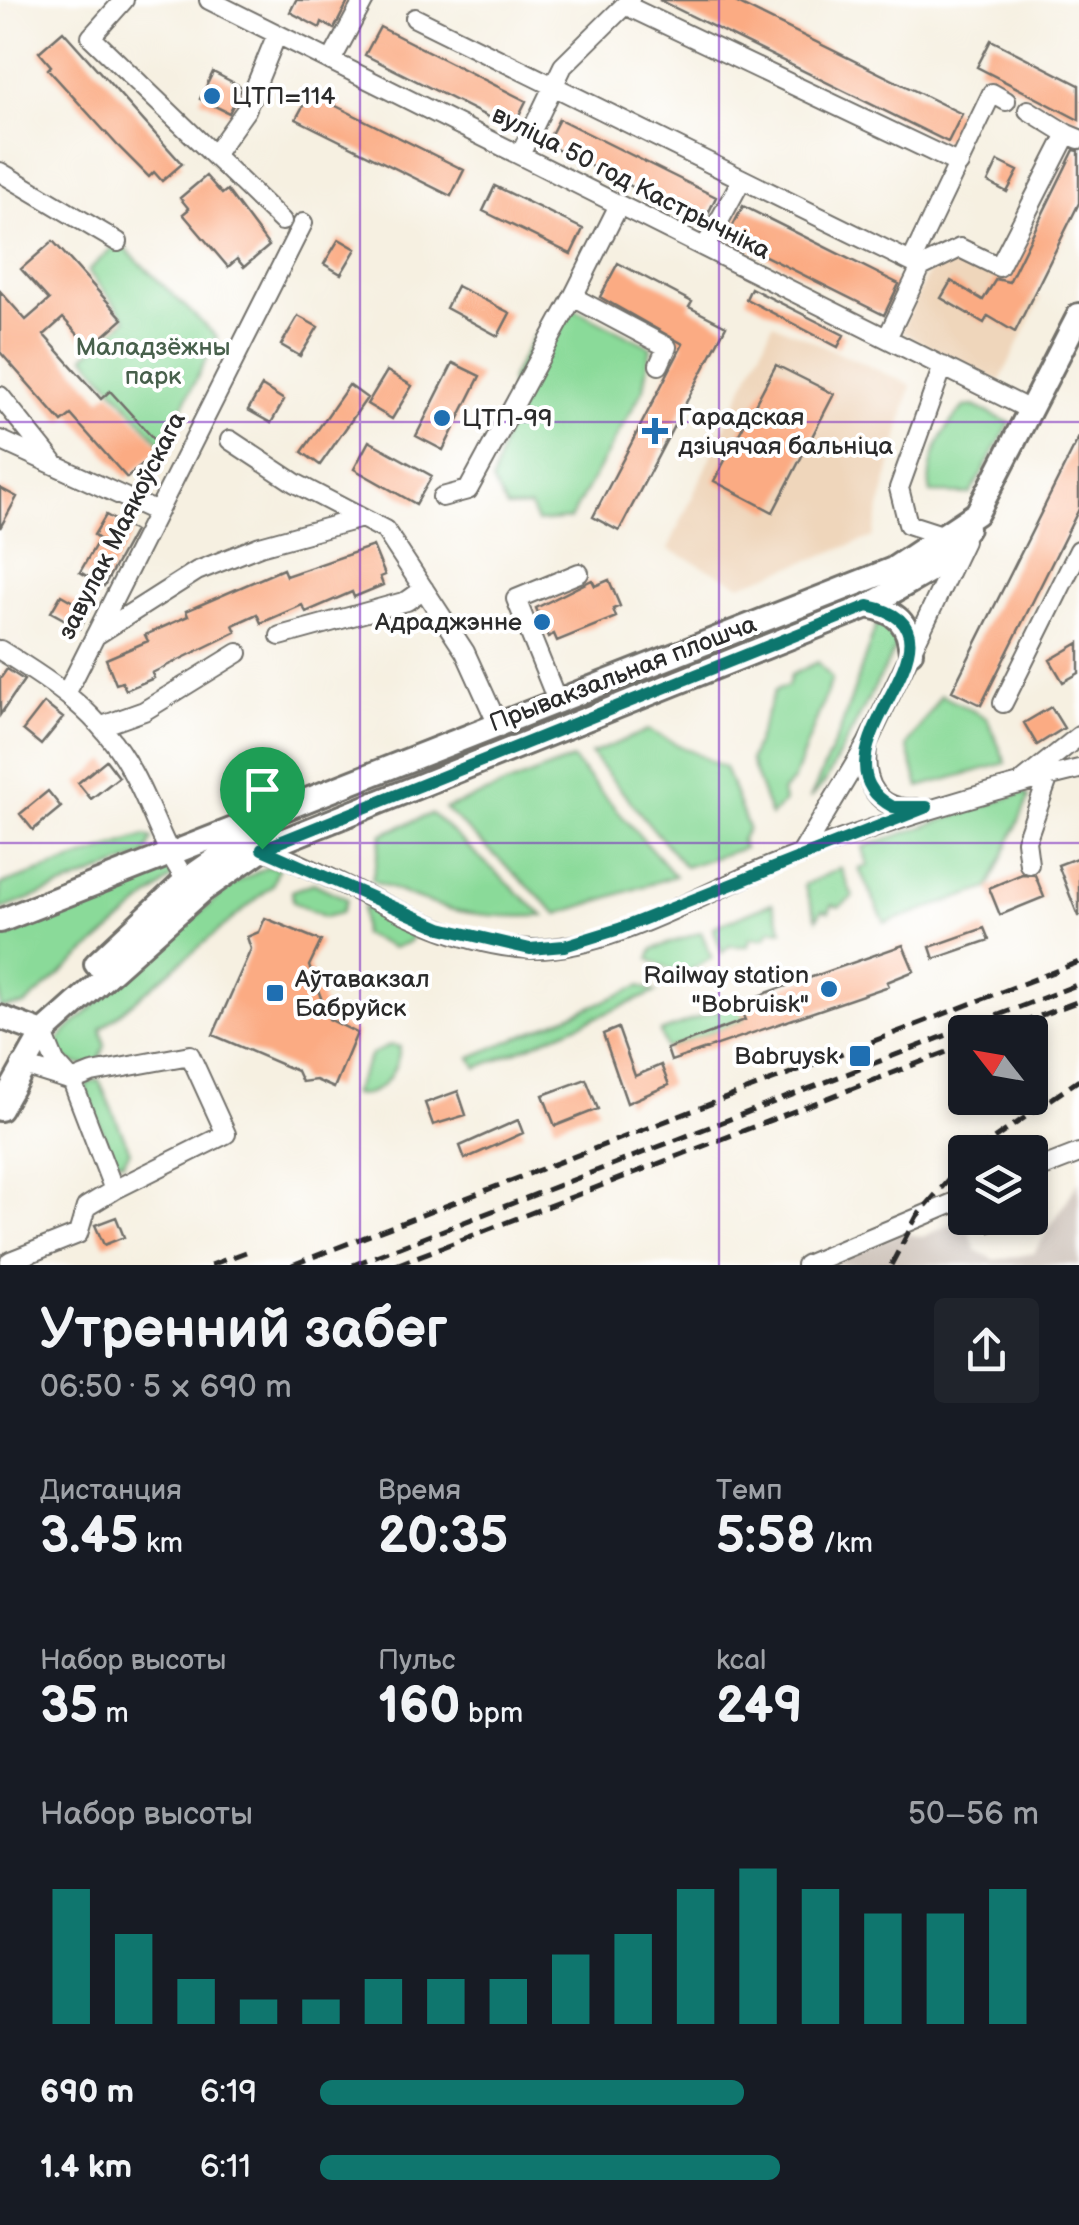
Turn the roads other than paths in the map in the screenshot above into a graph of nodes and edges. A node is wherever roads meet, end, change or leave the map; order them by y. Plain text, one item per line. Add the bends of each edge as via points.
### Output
1 (124, 0) edge
2 (209, 0) edge
3 (364, 0) edge
4 (629, 3) edge
5 (415, 18) dead end
6 (277, 34) junction
7 (331, 61) junction
8 (554, 87) junction
9 (1006, 101) dead end
10 (1028, 110) dead end
11 (1073, 136) edge
12 (520, 155) junction
13 (214, 156) junction
14 (959, 164) junction
15 (0, 172) edge
16 (742, 178) junction
17 (620, 205) junction
18 (282, 221) dead end
19 (303, 223) dead end
20 (118, 242) dead end
21 (705, 247) junction
22 (916, 264) junction
23 (573, 297) junction
24 (1079, 315) edge
25 (887, 338) junction
26 (659, 365) dead end
27 (943, 366) junction
28 (0, 396) edge
29 (1030, 410) junction
30 (0, 440) edge
31 (230, 440) dead end
32 (57, 466) junction
33 (442, 497) dead end
34 (156, 512) junction
35 (977, 513) junction
36 (362, 518) junction
37 (945, 536) junction
38 (1079, 550) edge
39 (579, 573) dead end
40 (424, 590) junction
41 (868, 606) junction
42 (280, 636) dead end
43 (94, 637) junction
44 (0, 650) edge
45 (911, 652) junction
46 (238, 654) dead end
47 (67, 692) junction
48 (558, 703) junction
49 (1003, 703) dead end
50 (102, 726) junction
51 (499, 727) junction
52 (1079, 736) edge
53 (867, 744) junction
54 (1079, 769) edge
55 (1049, 776) junction
56 (1020, 783) junction
57 (927, 807) junction
58 (283, 812) junction
59 (262, 849) junction
60 (801, 854) junction
61 (170, 855) junction
62 (1029, 864) dead end
63 (192, 888) junction
64 (0, 921) edge
65 (0, 1017) edge
66 (36, 1030) junction
67 (7, 1063) edge
68 (72, 1081) junction
69 (0, 1109) edge
70 (1079, 1153) edge
71 (1048, 1165) edge
72 (114, 1190) junction
73 (948, 1205) edge
74 (10, 1260) dead end
75 (806, 1265) edge

1 - 13 street via 91,38
2 - 6 street, вуліца 50 год Кастрычніка
3 - 7 street
4 - 8 street via 563,66
4 - 14 street
5 - 8 street
6 - 7 street, вуліца 50 год Кастрычніка
6 - 13 street via 246,110
7 - 12 street, вуліца 50 год Кастрычніка
8 - 12 street
8 - 16 street
9 - 14 street via 992,93
10 - 11 street
11 - 22 street via 999,267 960,248
12 - 17 street, вуліца 50 год Кастрычніка
13 - 18 street
14 - 22 street
15 - 20 street
16 - 21 street
16 - 22 street
17 - 21 street, вуліца 50 год Кастрычніка
17 - 23 street
19 - 34 street, завулак Маякоўскага
21 - 25 street, вуліца 50 год Кастрычніка
22 - 25 street
23 - 26 street via 667,347
23 - 33 street via 468,490
24 - 29 main road, Прывакзальная плошча
25 - 27 street, вуліца 50 год Кастрычніка
27 - 29 street, вуліца 50 год Кастрычніка
27 - 37 street via 899,488 908,524
28 - 32 street
29 - 35 main road, Прывакзальная плошча
30 - 32 street
31 - 36 street
32 - 34 street
34 - 43 street, завулак Маякоўскага
35 - 37 main road, Прывакзальная плошча
35 - 41 main road, Прывакзальная плошча via 934,568
35 - 45 street
36 - 40 street via 385,530
36 - 43 street via 260,546 197,572
37 - 48 main road, Прывакзальная плошча via 871,581
38 - 49 street
39 - 48 street via 516,599
40 - 42 street
40 - 51 street via 466,652
41 - 45 main road via 899,617
41 - 59 main road, Прывакзальная плошча
43 - 47 street, завулак Маякоўскага
44 - 47 street
45 - 53 street
46 - 50 street via 144,711
47 - 50 street
48 - 51 main road, Прывакзальная плошча
50 - 61 street via 131,768
51 - 58 main road, Прывакзальная плошча
52 - 56 street
53 - 57 street via 864,766 874,794 893,807
53 - 60 street
54 - 55 street
55 - 56 street
55 - 62 street via 1026,841
56 - 57 street
57 - 60 street
58 - 61 main road
58 - 63 main road
59 - 60 street via 441,928 530,949 619,929
59 - 63 main road, Прывакзальная плошча
61 - 63 street
61 - 64 main road
63 - 66 main road
65 - 66 main road
66 - 67 main road
66 - 68 street
67 - 68 street
67 - 69 main road
68 - 72 street
68 - 72 street via 190,1055 226,1134
70 - 71 street
72 - 74 street via 86,1207 78,1234
73 - 75 street

